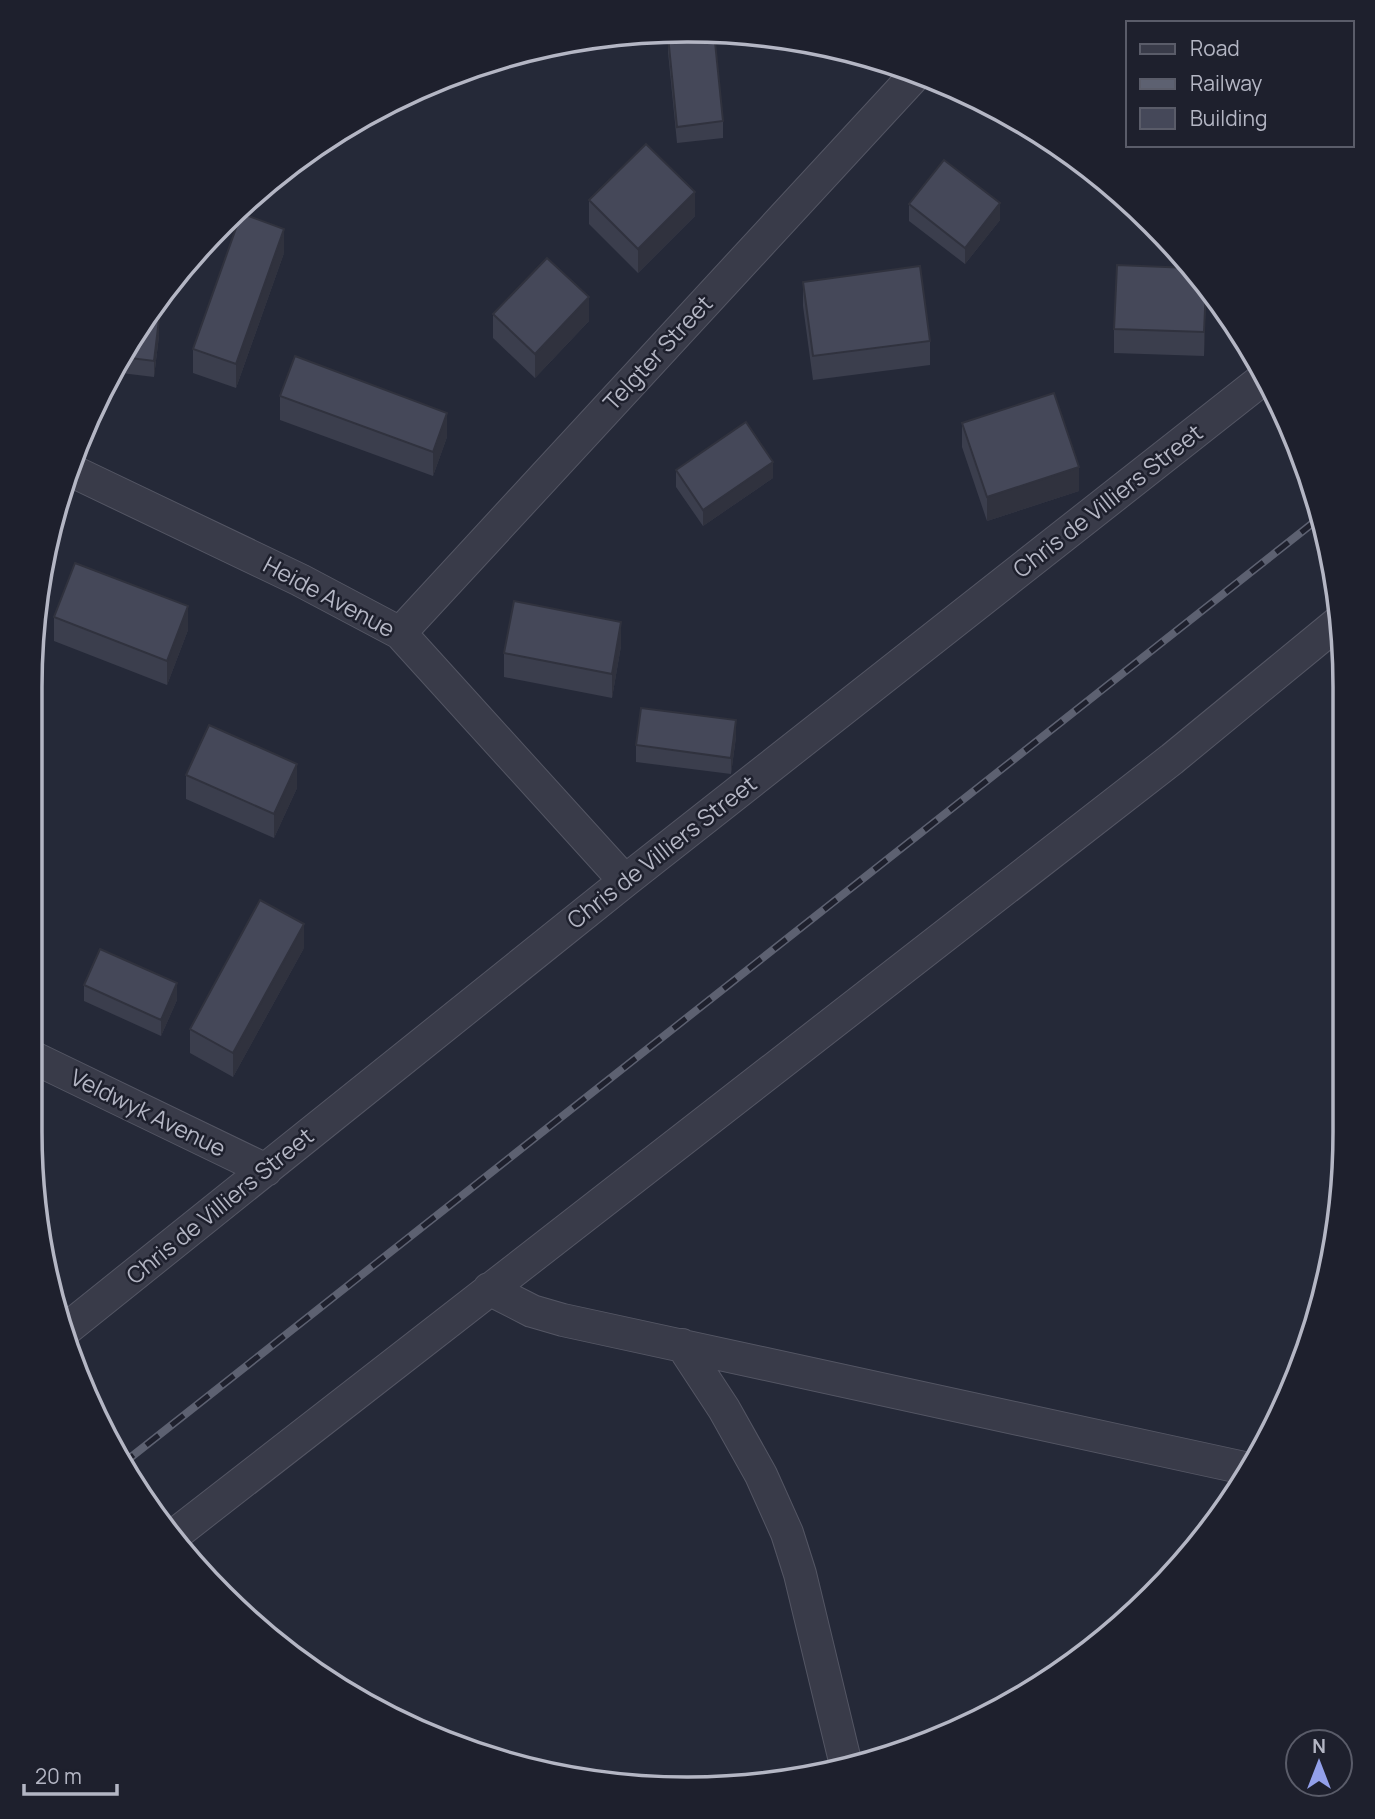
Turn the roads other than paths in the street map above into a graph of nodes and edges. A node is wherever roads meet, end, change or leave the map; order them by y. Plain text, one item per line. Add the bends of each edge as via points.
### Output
1 (909, 81) edge
2 (1257, 384) edge
3 (78, 474) edge
4 (1330, 629) edge
5 (400, 633) junction
6 (625, 881) junction
7 (42, 1062) edge
8 (266, 1170) junction
9 (489, 1289) junction
10 (72, 1325) edge
11 (682, 1345) junction
12 (1239, 1467) edge
13 (180, 1530) edge
14 (844, 1758) edge

1 - 5 street, Telgter Street
2 - 6 street, Chris de Villiers Street
3 - 5 street, Heide Avenue
4 - 9 street via 1172,759
5 - 6 street, Heide Avenue
6 - 8 street, Chris de Villiers Street
7 - 8 street, Veldwyk Avenue
8 - 10 street, Chris de Villiers Street
9 - 11 street via 532,1311 563,1320
9 - 13 street
11 - 12 street
11 - 14 street via 761,1475 787,1533

